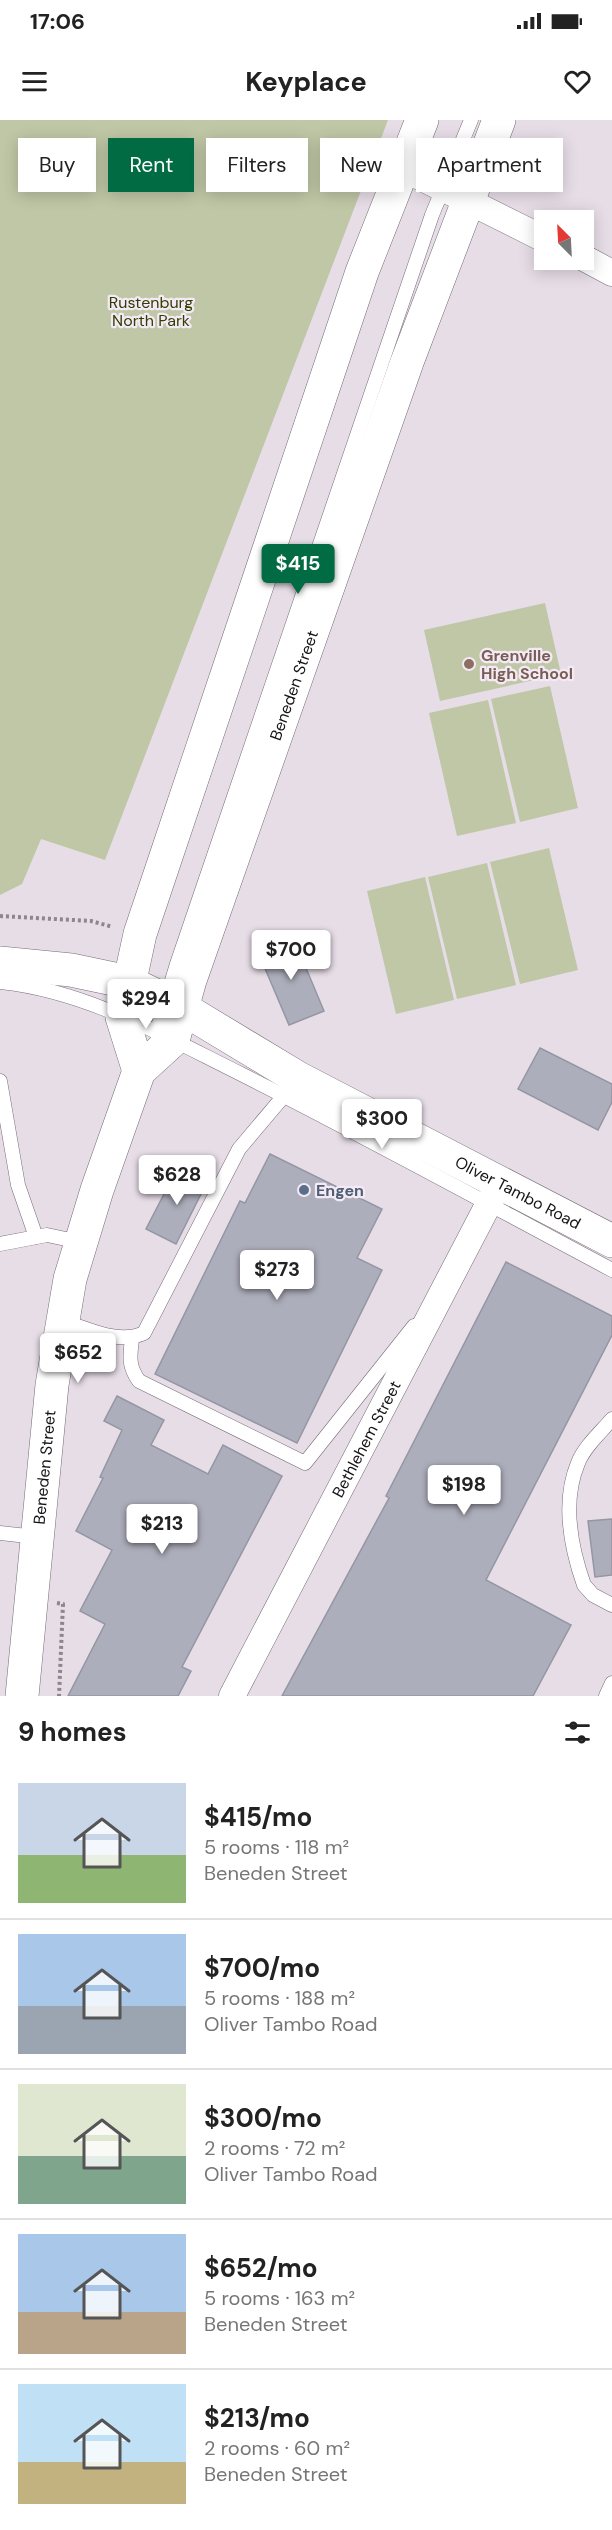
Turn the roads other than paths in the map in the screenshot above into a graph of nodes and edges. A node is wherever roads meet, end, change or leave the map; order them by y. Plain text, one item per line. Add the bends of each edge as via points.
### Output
1 (422, 120) edge
2 (471, 120) edge
3 (499, 120) edge
4 (404, 163) edge
5 (404, 169) edge
6 (394, 192) edge
7 (456, 194) junction
8 (534, 234) edge
9 (594, 263) edge
10 (612, 273) edge
11 (0, 963) edge
12 (0, 982) edge
13 (128, 982) junction
14 (175, 1004) junction
15 (122, 1017) junction
16 (164, 1037) junction
17 (139, 1071) junction
18 (0, 1081) edge
19 (291, 1087) junction
20 (495, 1194) junction
21 (36, 1237) junction
22 (612, 1241) edge
23 (80, 1242) junction
24 (0, 1244) edge
25 (612, 1270) edge
26 (444, 1290) junction
27 (61, 1321) junction
28 (132, 1339) junction
29 (612, 1419) edge
30 (0, 1533) edge
31 (36, 1537) junction
32 (612, 1605) edge
33 (612, 1683) edge
34 (22, 1696) edge
35 (232, 1696) edge
36 (606, 1696) edge

1 - 4 main road
2 - 7 lane
3 - 7 main road, Beneden Street
5 - 7 street
6 - 13 main road via 362,272 140,934
7 - 8 street
7 - 14 main road, Beneden Street via 383,429 190,980
9 - 10 street
11 - 13 main road, Oliver Tambo Road via 71,970
12 - 15 lane via 74,996
13 - 14 main road, Oliver Tambo Road
13 - 15 main road
14 - 16 main road, Beneden Street
14 - 19 main road, Oliver Tambo Road
15 - 16 lane
15 - 17 main road
16 - 17 main road, Beneden Street
16 - 19 lane
17 - 23 main road, Beneden Street
18 - 21 lane via 18,1185
19 - 20 main road, Oliver Tambo Road
19 - 28 lane via 239,1149 144,1333
20 - 22 main road, Oliver Tambo Road
20 - 25 lane
20 - 26 street, Bethlehem Street
21 - 23 lane via 47,1235
21 - 24 lane
23 - 27 main road, Beneden Street
26 - 28 lane via 305,1463 139,1381 129,1360
26 - 35 street, Bethlehem Street
27 - 28 lane via 119,1339
27 - 31 main road, Beneden Street
29 - 32 lane via 578,1461 569,1504 584,1585
30 - 31 lane
31 - 34 main road, Beneden Street
33 - 36 lane

